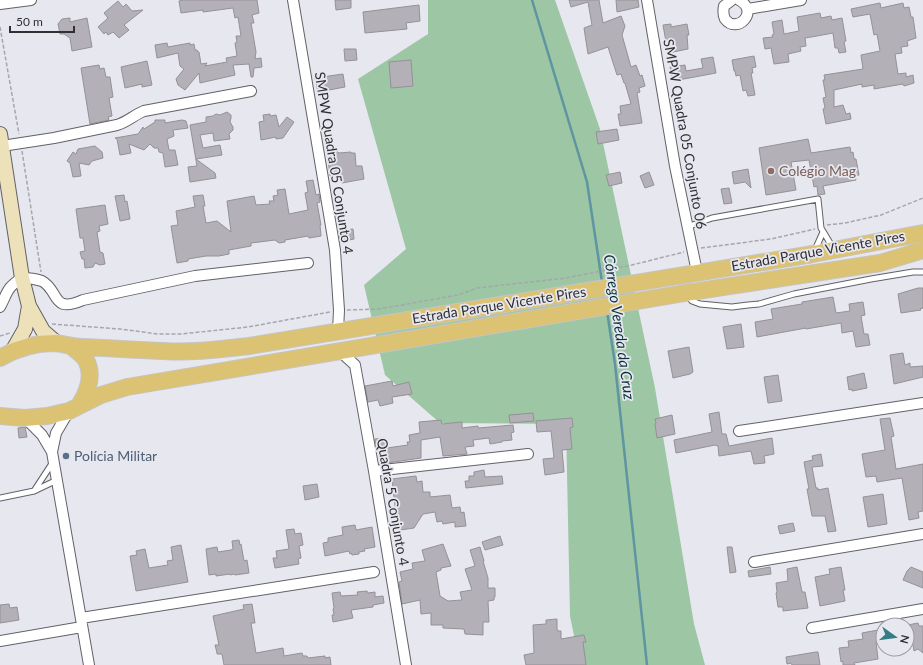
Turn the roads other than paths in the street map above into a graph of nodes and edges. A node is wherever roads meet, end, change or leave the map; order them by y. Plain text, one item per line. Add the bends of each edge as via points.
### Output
1 (31, 0) edge
2 (293, 0) edge
3 (647, 0) edge
4 (732, 0) edge
5 (739, 0) edge
6 (801, 0) edge
7 (0, 4) edge
8 (748, 10) junction
9 (251, 91) dead end
10 (1, 140) edge
11 (687, 227) junction
12 (822, 230) junction
13 (923, 233) edge
14 (834, 249) junction
15 (923, 250) edge
16 (813, 254) junction
17 (308, 263) dead end
18 (697, 272) junction
19 (923, 272) edge
20 (22, 278) junction
21 (685, 294) junction
22 (29, 306) junction
23 (0, 307) edge
24 (338, 331) junction
25 (56, 344) junction
26 (72, 347) junction
27 (338, 351) junction
28 (6, 354) edge
29 (923, 403) edge
30 (75, 407) junction
31 (9, 414) edge
32 (739, 431) dead end
33 (528, 454) dead end
34 (53, 457) junction
35 (374, 471) junction
36 (57, 480) junction
37 (34, 491) junction
38 (0, 498) edge
39 (923, 534) edge
40 (754, 562) dead end
41 (374, 572) dead end
42 (923, 609) edge
43 (81, 622) junction
44 (812, 628) dead end
45 (0, 641) edge
46 (88, 665) edge
47 (406, 665) edge

1 - 7 street
2 - 24 street, SMPW Quadra 05 Conjunto 4 via 335,250
3 - 11 street, SMPW Quadra 05 Conjunto 06
4 - 8 street via 724,6 721,14 730,23 741,22
5 - 8 street
6 - 8 street
9 - 10 street via 144,111 117,125 54,138 20,143
10 - 20 street
11 - 12 lane via 712,218 818,198
11 - 18 street, SMPW Quadra 05 Conjunto 06
12 - 14 lane
12 - 16 lane
13 - 14 main road, Estrada Parque Vicente Pires
14 - 16 main road, Estrada Parque Vicente Pires
15 - 21 main road, Estrada Parque Vicente Pires via 880,263
16 - 18 main road, Estrada Parque Vicente Pires
17 - 20 street via 195,276 83,300 71,305 59,301 42,282
18 - 24 main road, Estrada Parque Vicente Pires via 633,284 566,285
19 - 21 lane via 878,278 794,294 759,304 732,307 700,304
20 - 22 street
20 - 23 street via 9,288
21 - 27 main road, Estrada Parque Vicente Pires
22 - 25 street via 38,324
22 - 28 street via 25,329
24 - 26 main road, Estrada Parque Vicente Pires via 249,346 197,351
25 - 26 main road, Estrada Parque Vicente Pires
25 - 28 main road, Estrada Parque Vicente Pires via 29,346
26 - 30 main road via 87,361 90,381 88,391
27 - 30 main road, Estrada Parque Vicente Pires via 126,387
27 - 35 street, Quadra 5 Conjunto 4 via 355,365
29 - 32 street
30 - 31 main road, Estrada Parque Vicente Pires via 47,416
30 - 34 street via 56,432
31 - 34 street via 42,435
33 - 35 street
34 - 36 street
34 - 37 lane
35 - 47 street, Quadra 5 Conjunto 4
36 - 37 lane
36 - 43 street
37 - 38 lane
39 - 40 street
41 - 43 street
42 - 44 street
43 - 45 street
43 - 46 street

